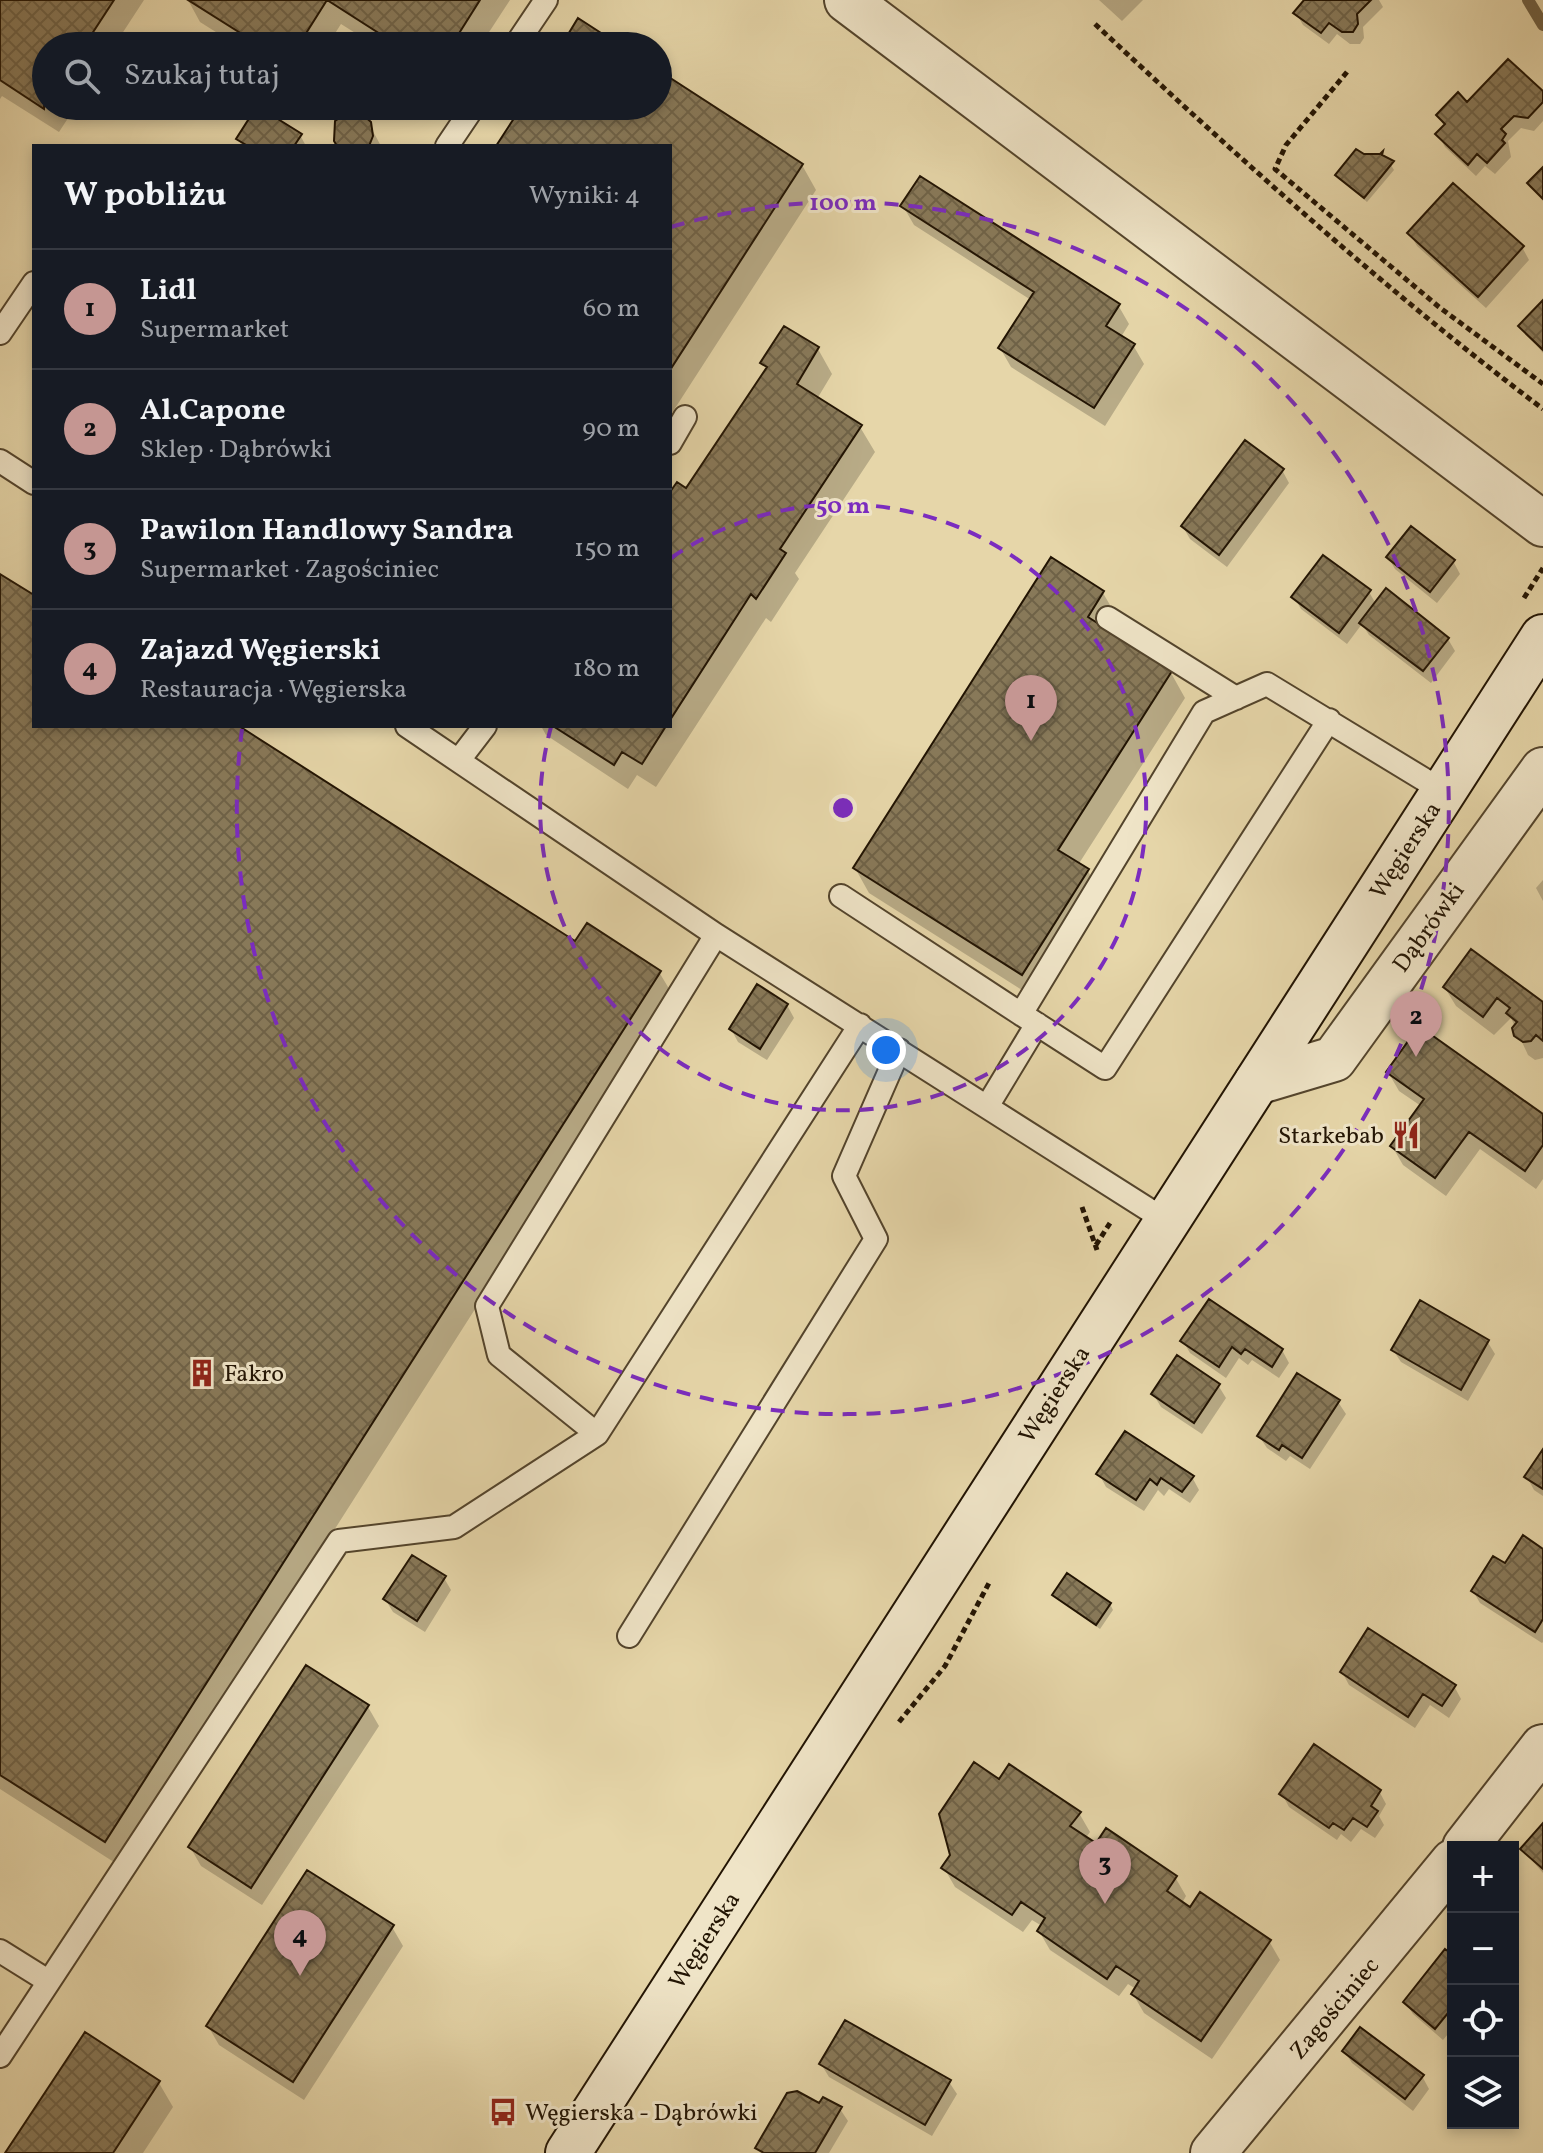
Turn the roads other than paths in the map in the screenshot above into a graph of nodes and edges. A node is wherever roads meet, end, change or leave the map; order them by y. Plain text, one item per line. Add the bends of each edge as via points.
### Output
1 (546, 0) edge
2 (847, 0) edge
3 (524, 32) edge
4 (465, 120) edge
5 (448, 144) edge
6 (32, 286) edge
7 (0, 333) edge
8 (685, 417) dead end
9 (672, 440) edge
10 (0, 461) edge
11 (32, 482) edge
12 (1543, 524) edge
13 (1108, 618) dead end
14 (1539, 643) edge
15 (1236, 698) junction
16 (1329, 720) junction
17 (410, 728) edge
18 (483, 728) edge
19 (459, 760) junction
20 (1543, 770) edge
21 (1443, 791) junction
22 (841, 896) dead end
23 (716, 935) junction
24 (1029, 1019) junction
25 (860, 1025) junction
26 (899, 1050) junction
27 (1257, 1082) junction
28 (988, 1105) junction
29 (1165, 1220) junction
30 (597, 1434) junction
31 (629, 1636) dead end
32 (1543, 1747) edge
33 (1470, 1841) edge
34 (1447, 1869) edge
35 (0, 1951) edge
36 (48, 1981) junction
37 (0, 2056) edge
38 (568, 2153) edge
39 (1213, 2153) edge

1 - 3 lane
2 - 12 street
4 - 5 lane
6 - 7 lane
8 - 9 lane
10 - 11 lane
13 - 15 lane
14 - 21 street, Węgierska
15 - 16 lane via 1267,684
15 - 24 lane via 1204,712
16 - 21 lane
16 - 24 lane via 1105,1068
17 - 19 lane
18 - 19 lane
19 - 23 lane
20 - 27 street, Dąbrówki via 1334,1059
21 - 27 street, Węgierska
22 - 24 lane
23 - 25 lane
23 - 30 lane via 487,1306 499,1355
24 - 28 lane
25 - 26 lane
25 - 30 lane
26 - 28 lane
26 - 31 lane via 844,1176 876,1239
27 - 29 street, Węgierska
28 - 29 lane
29 - 38 street, Węgierska
30 - 36 lane via 454,1527 339,1541
32 - 33 street
34 - 39 street, Zagościniec
35 - 36 lane
36 - 37 lane

